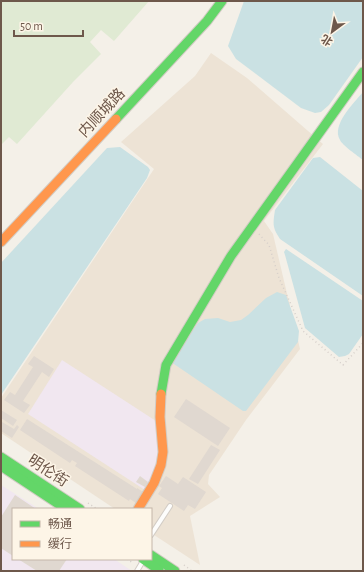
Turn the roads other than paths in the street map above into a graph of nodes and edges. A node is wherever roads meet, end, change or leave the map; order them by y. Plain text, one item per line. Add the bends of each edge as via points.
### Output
1 (222, 1) edge
2 (363, 72) edge
3 (1, 242) edge
4 (1, 457) edge
5 (1, 466) edge
6 (170, 506) dead end
7 (64, 508) edge
8 (78, 508) edge
9 (139, 508) edge
10 (152, 533) edge
11 (145, 560) edge
12 (148, 560) edge
13 (150, 560) edge
14 (137, 571) edge
15 (161, 571) edge
16 (175, 571) edge

1 - 3 street, 内顺城路 via 207,21
2 - 9 street via 252,226 166,365 160,417 163,442 161,465 153,486
4 - 8 street, 明伦街
5 - 7 street, 明伦街
6 - 10 lane
11 - 14 lane
12 - 15 street
13 - 16 street

